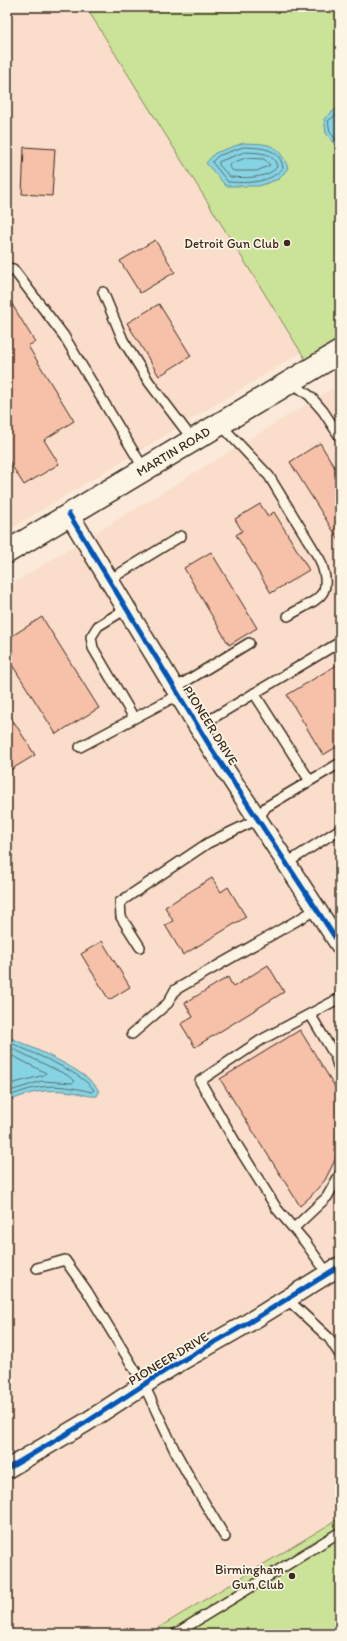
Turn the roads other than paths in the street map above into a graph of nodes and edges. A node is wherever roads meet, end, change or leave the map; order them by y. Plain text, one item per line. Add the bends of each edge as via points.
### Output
1 (7, 268) edge
2 (103, 292) dead end
3 (340, 352) edge
4 (290, 382) junction
5 (220, 423) junction
6 (340, 437) edge
7 (193, 440) junction
8 (144, 469) junction
9 (69, 514) junction
10 (181, 536) dead end
11 (7, 552) edge
12 (109, 580) junction
13 (126, 609) junction
14 (288, 616) dead end
15 (340, 642) edge
16 (249, 643) dead end
17 (176, 691) junction
18 (254, 693) junction
19 (134, 718) junction
20 (198, 727) junction
21 (80, 747) dead end
22 (340, 763) edge
23 (310, 781) junction
24 (258, 819) junction
25 (340, 829) edge
26 (287, 863) junction
27 (317, 909) junction
28 (340, 945) edge
29 (140, 947) dead end
30 (340, 998) edge
31 (310, 1014) junction
32 (132, 1034) dead end
33 (340, 1072) edge
34 (340, 1174) edge
35 (294, 1228) junction
36 (36, 1268) dead end
37 (334, 1270) edge
38 (288, 1299) junction
39 (340, 1355) edge
40 (144, 1385) junction
41 (7, 1469) edge
42 (340, 1532) edge
43 (225, 1537) dead end
44 (175, 1634) edge

1 - 8 lane via 13,269 64,336
2 - 7 lane via 123,340 149,382
3 - 4 main road, MARTIN ROAD
4 - 5 main road, MARTIN ROAD
4 - 6 lane via 310,396
5 - 7 main road, MARTIN ROAD
5 - 14 lane via 269,476 320,560 325,573 327,586 321,596
7 - 8 main road, MARTIN ROAD
8 - 9 main road, MARTIN ROAD
9 - 11 main road, MARTIN ROAD
9 - 12 street, PIONEER DRIVE
10 - 12 lane
12 - 13 street, PIONEER DRIVE
13 - 17 street, PIONEER DRIVE
13 - 19 lane via 98,626 91,637 93,648
15 - 18 lane
16 - 17 lane
17 - 19 lane
17 - 20 street, PIONEER DRIVE
18 - 20 lane
18 - 23 lane
19 - 21 lane
20 - 24 street, PIONEER DRIVE
22 - 23 lane
23 - 24 lane via 266,807
24 - 26 street, PIONEER DRIVE
24 - 29 lane via 208,843 120,902 121,917
25 - 26 lane
26 - 27 street, PIONEER DRIVE
27 - 28 street, PIONEER DRIVE
27 - 32 lane via 175,990 168,1003
30 - 31 lane
31 - 33 lane via 335,1056
31 - 35 lane via 261,1040 200,1081 269,1196
34 - 35 lane via 327,1197
35 - 37 lane
36 - 40 lane via 65,1260 87,1291
37 - 38 street, PIONEER DRIVE
38 - 39 lane via 329,1338
38 - 40 street, PIONEER DRIVE
40 - 41 street, PIONEER DRIVE
40 - 43 lane via 182,1463
42 - 44 lane

